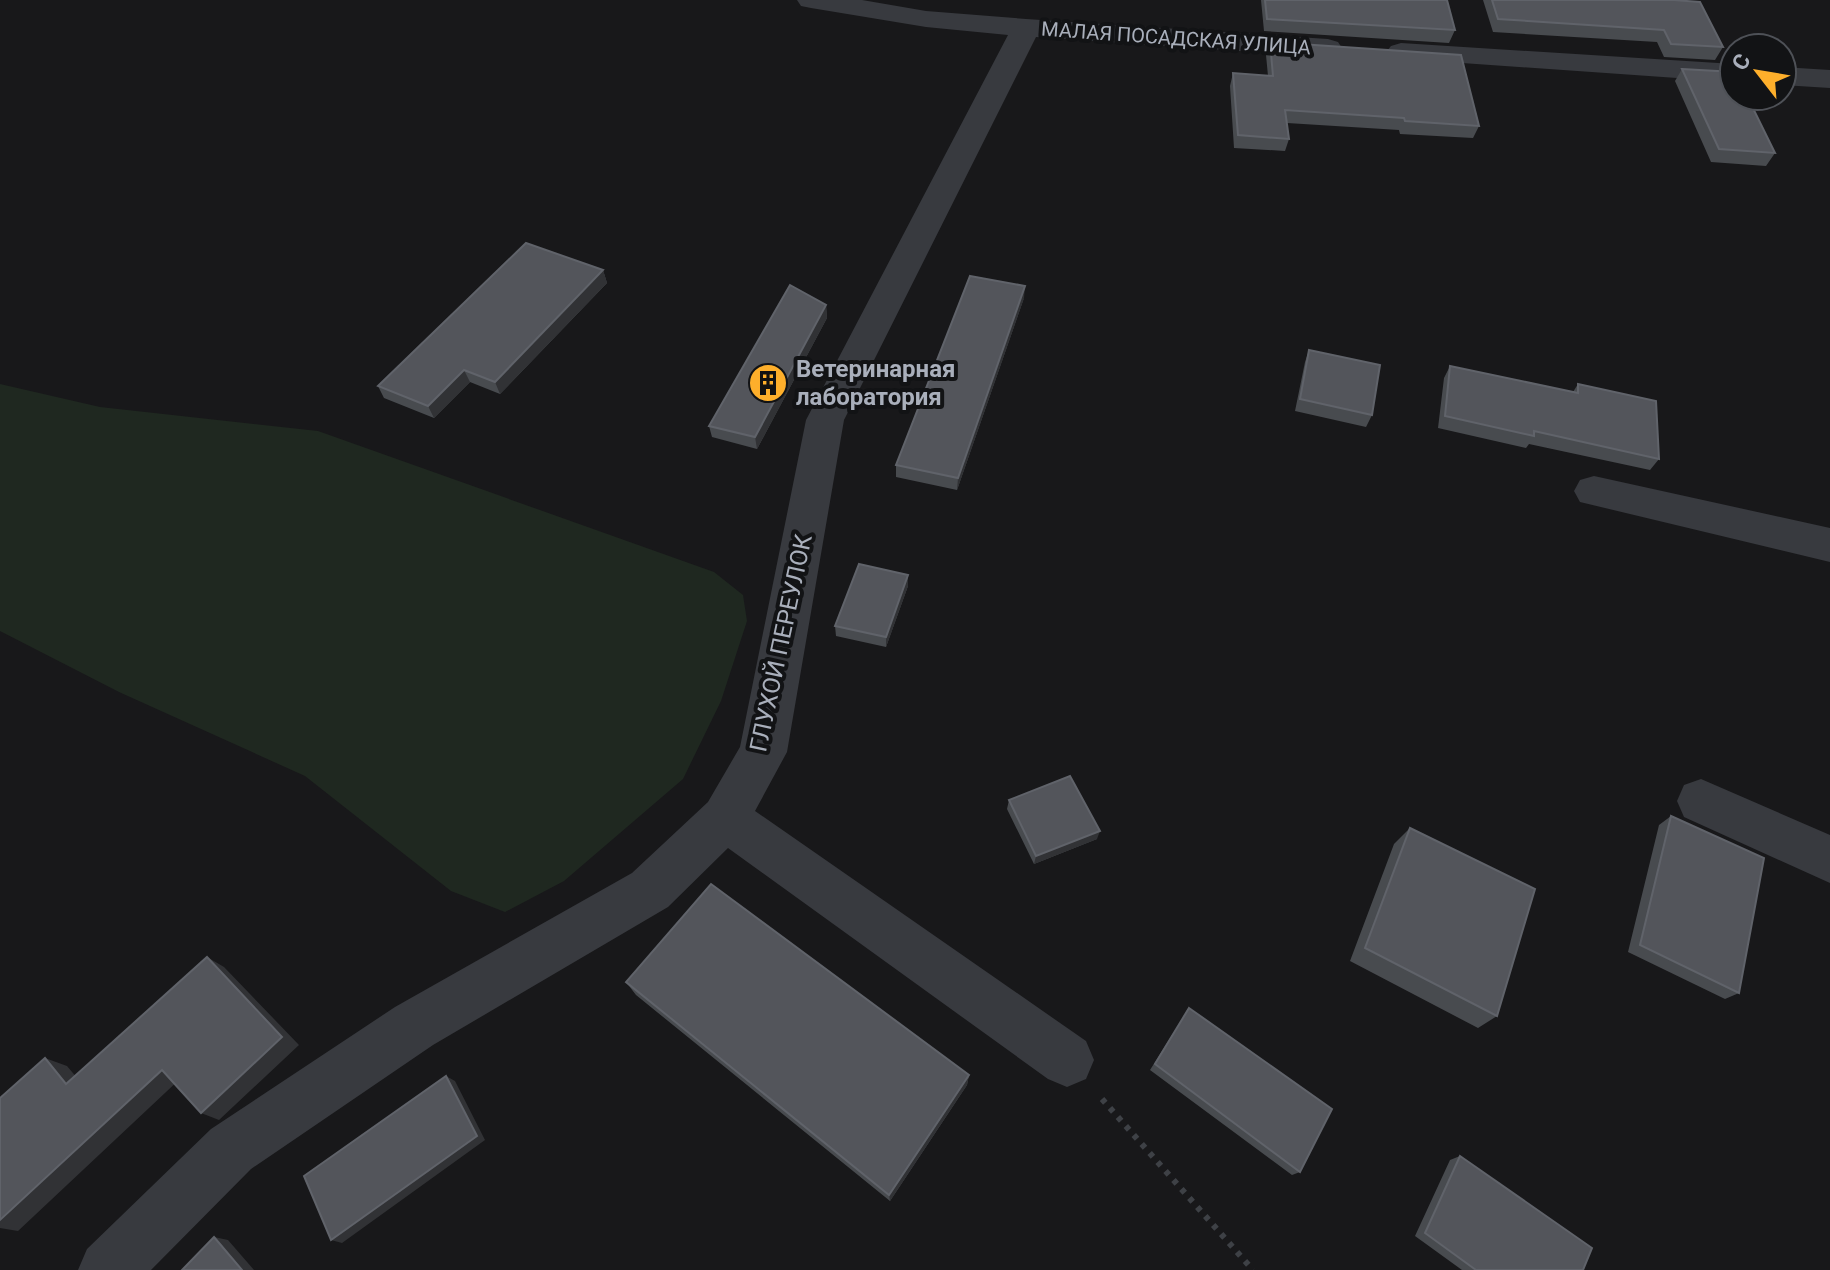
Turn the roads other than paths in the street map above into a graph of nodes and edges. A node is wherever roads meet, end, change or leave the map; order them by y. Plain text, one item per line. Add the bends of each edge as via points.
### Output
1 (811, 0) edge
2 (928, 9) edge
3 (1026, 28) junction
4 (1718, 72) edge
5 (1798, 77) edge
6 (1830, 79) edge
7 (1594, 491) dead end
8 (1830, 545) edge
9 (1701, 801) dead end
10 (725, 818) junction
11 (1830, 859) edge
12 (1067, 1060) road end
13 (108, 1270) edge

1 - 2 street, МАЛАЯ ПОСАДСКАЯ УЛИЦА
2 - 3 street, МАЛАЯ ПОСАДСКАЯ УЛИЦА
3 - 4 street, МАЛАЯ ПОСАДСКАЯ УЛИЦА
3 - 10 street, ГЛУХОЙ ПЕРЕУЛОК via 825,420 763,752
5 - 6 street
7 - 8 street
9 - 11 street
10 - 12 street
10 - 13 street, ГЛУХОЙ ПЕРЕУЛОК via 650,890 414,1026 231,1149

